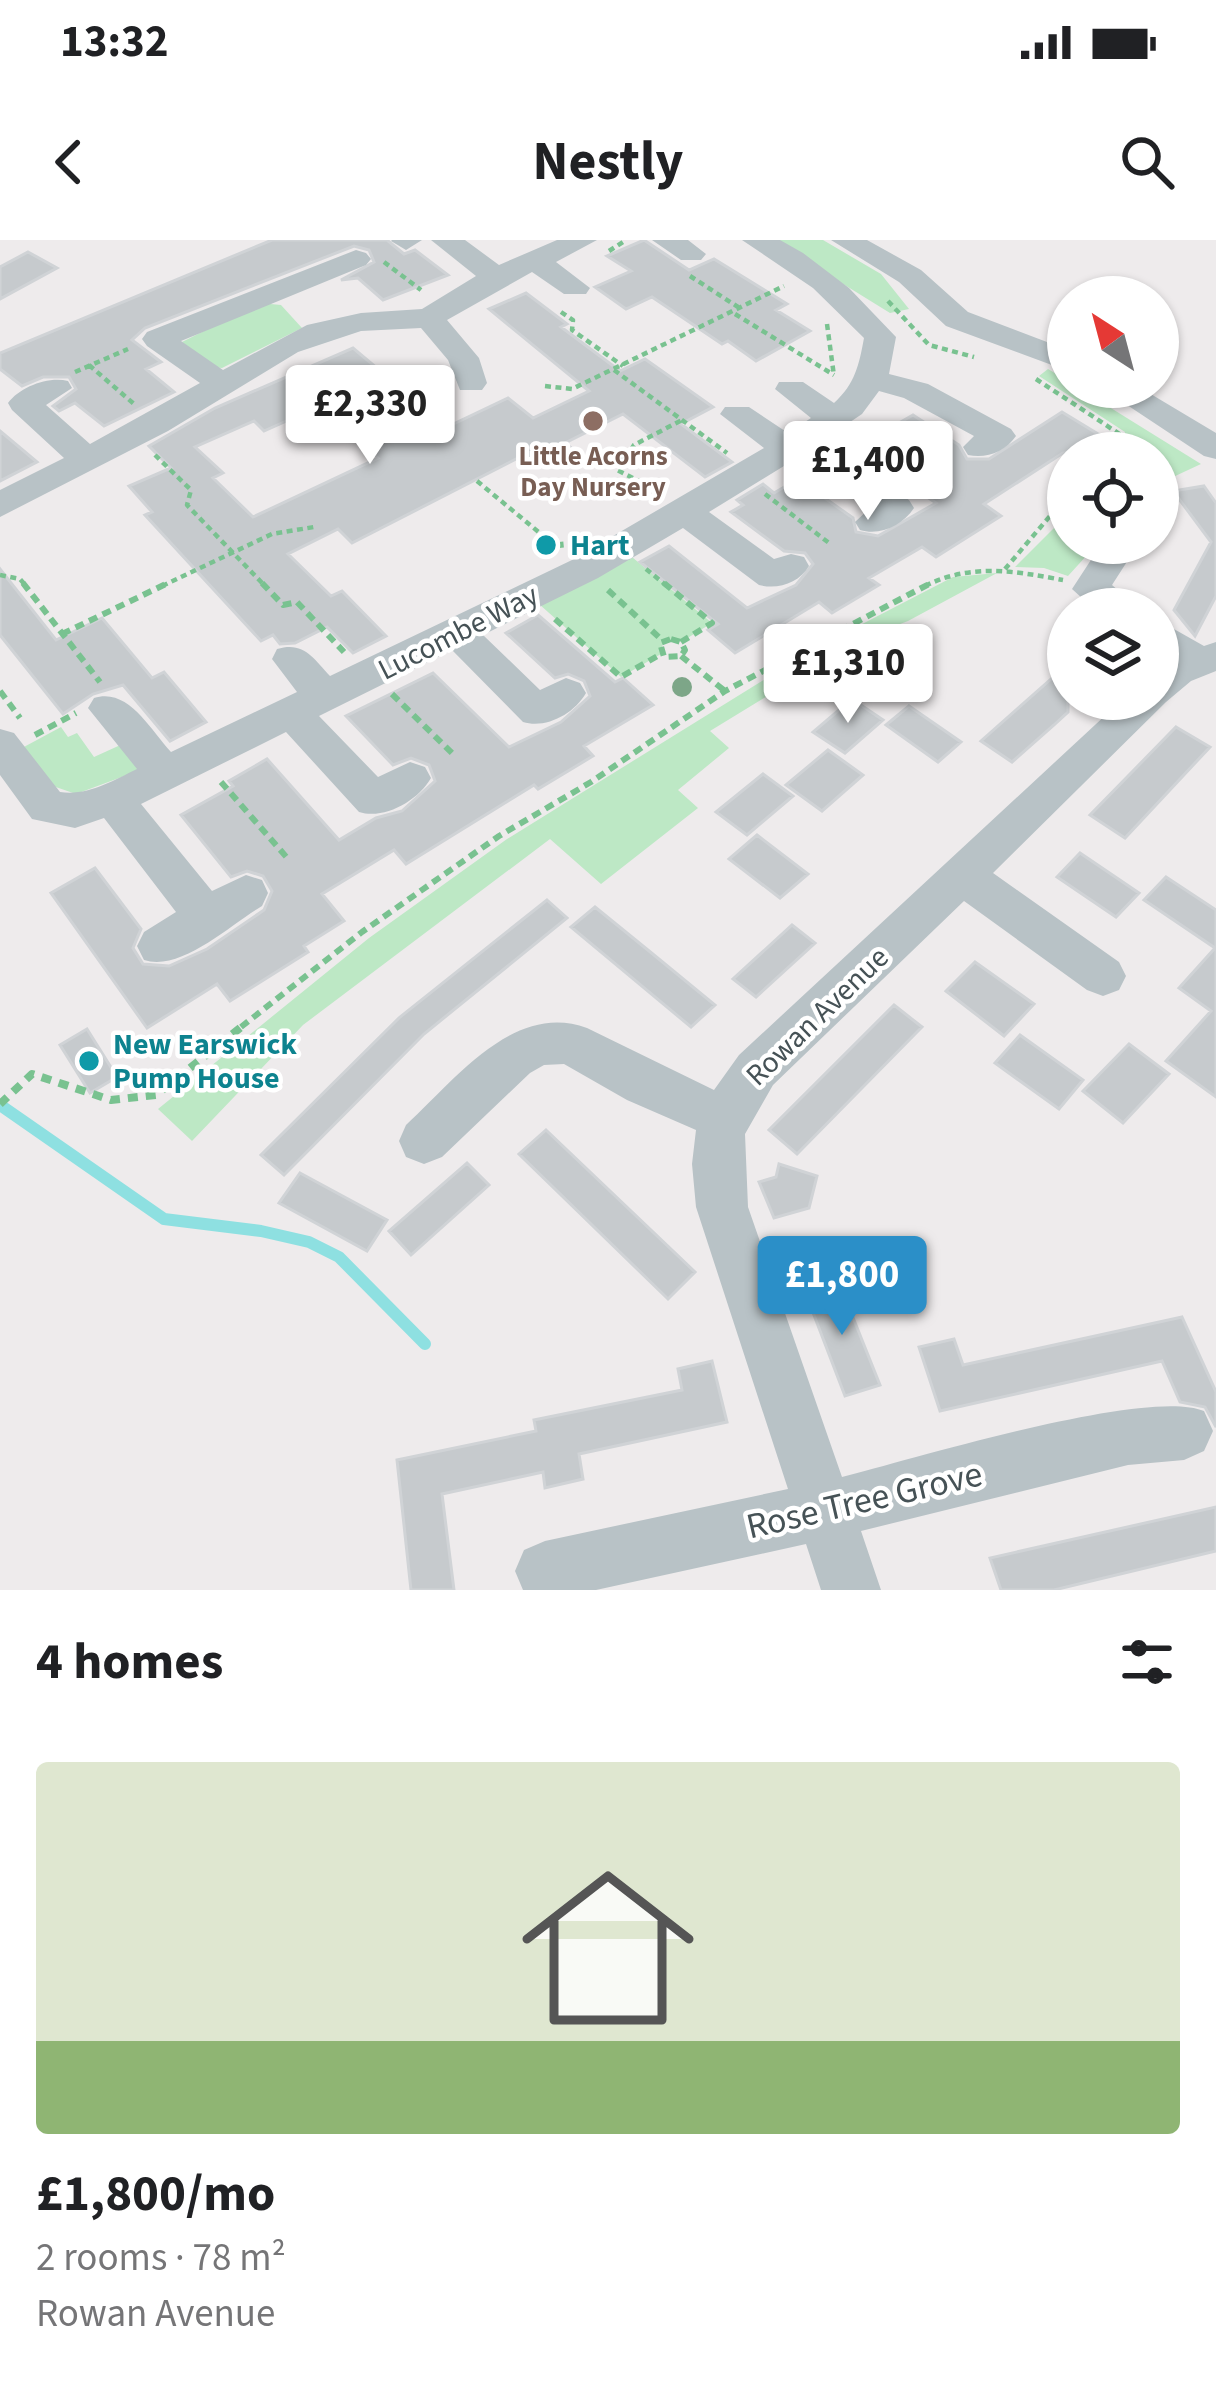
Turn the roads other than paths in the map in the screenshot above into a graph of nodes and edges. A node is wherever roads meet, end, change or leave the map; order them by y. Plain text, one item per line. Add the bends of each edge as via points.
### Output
1 (446, 240) edge
2 (582, 240) edge
3 (757, 240) edge
4 (846, 240) edge
5 (356, 259) dead end
6 (496, 277) junction
7 (429, 318) junction
8 (957, 319) junction
9 (901, 328) junction
10 (1047, 354) edge
11 (471, 383) dead end
12 (225, 386) junction
13 (56, 388) road end
14 (790, 389) dead end
15 (847, 395) junction
16 (1150, 408) edge
17 (12, 409) edge
18 (737, 414) dead end
19 (999, 436) dead end
20 (795, 446) junction
21 (1216, 448) edge
22 (87, 456) junction
23 (142, 458) dead end
24 (0, 505) edge
25 (896, 508) dead end
26 (649, 525) junction
27 (772, 577) dead end
28 (458, 633) junction
29 (1179, 644) edge
30 (1207, 658) edge
31 (291, 659) dead end
32 (1179, 676) edge
33 (103, 703) road end
34 (308, 705) junction
35 (537, 711) dead end
36 (1126, 720) edge
37 (2, 747) edge
38 (179, 765) junction
39 (112, 799) junction
40 (375, 799) dead end
41 (964, 876) junction
42 (246, 893) dead end
43 (206, 917) junction
44 (160, 946) dead end
45 (1103, 976) dead end
46 (722, 1117) junction
47 (424, 1141) dead end
48 (1184, 1431) dead end
49 (826, 1510) junction
50 (545, 1571) dead end
51 (851, 1590) edge

1 - 6 street
2 - 6 street via 554,282
3 - 9 street
4 - 8 street via 910,276
5 - 12 street via 319,285 147,345
6 - 7 street
7 - 11 street via 463,358
7 - 12 street via 318,332
8 - 9 street
8 - 10 street
9 - 15 street
12 - 22 street
13 - 17 street
14 - 15 street
15 - 19 street via 916,391
15 - 20 street, Lucombe Way
16 - 21 street
17 - 22 street
18 - 20 street
20 - 25 street
20 - 26 street, Lucombe Way
22 - 23 street via 109,472
22 - 24 street
26 - 27 street
26 - 28 street, Lucombe Way via 505,596
28 - 34 street, Lucombe Way
28 - 35 street
29 - 30 street
30 - 32 street
31 - 34 street
33 - 38 street
34 - 38 street, Lucombe Way
34 - 40 street
36 - 41 street, Rowan Avenue
37 - 39 street, Lucombe Way via 47,807 76,811
38 - 39 street, Lucombe Way
39 - 43 street
41 - 45 street
41 - 46 street, Rowan Avenue via 756,1070
42 - 43 street
43 - 44 street
46 - 47 street via 571,1043 538,1044
46 - 49 street via 715,1160 722,1207
48 - 49 street, Rose Tree Grove via 1128,1436
49 - 50 street, Rose Tree Grove
49 - 51 street

